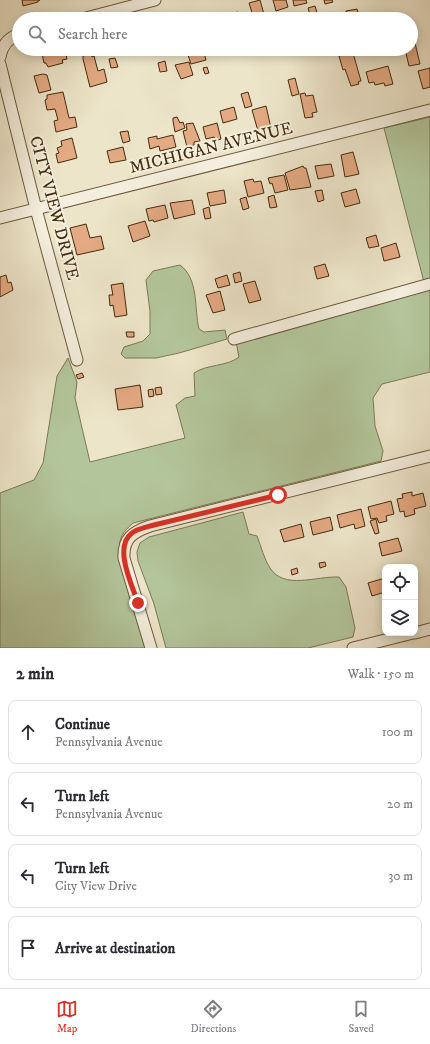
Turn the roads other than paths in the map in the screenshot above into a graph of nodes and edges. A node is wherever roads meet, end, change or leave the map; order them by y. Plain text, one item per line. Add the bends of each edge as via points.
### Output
1 (155, 0) edge
2 (109, 12) edge
3 (12, 38) edge
4 (0, 57) edge
5 (0, 64) edge
6 (430, 110) edge
7 (36, 209) junction
8 (0, 218) edge
9 (430, 284) edge
10 (234, 339) dead end
11 (77, 360) dead end
12 (430, 456) edge
13 (430, 629) edge
14 (418, 632) edge
15 (402, 636) edge
16 (151, 648) edge
17 (353, 648) edge

1 - 2 street
3 - 4 street via 4,44
5 - 7 street, CITY VIEW DRIVE
6 - 7 street, MICHIGAN AVENUE
7 - 8 street, MICHIGAN AVENUE
7 - 11 street, CITY VIEW DRIVE
9 - 10 street
12 - 16 street via 132,533 123,550 124,558
13 - 14 street
15 - 17 street

